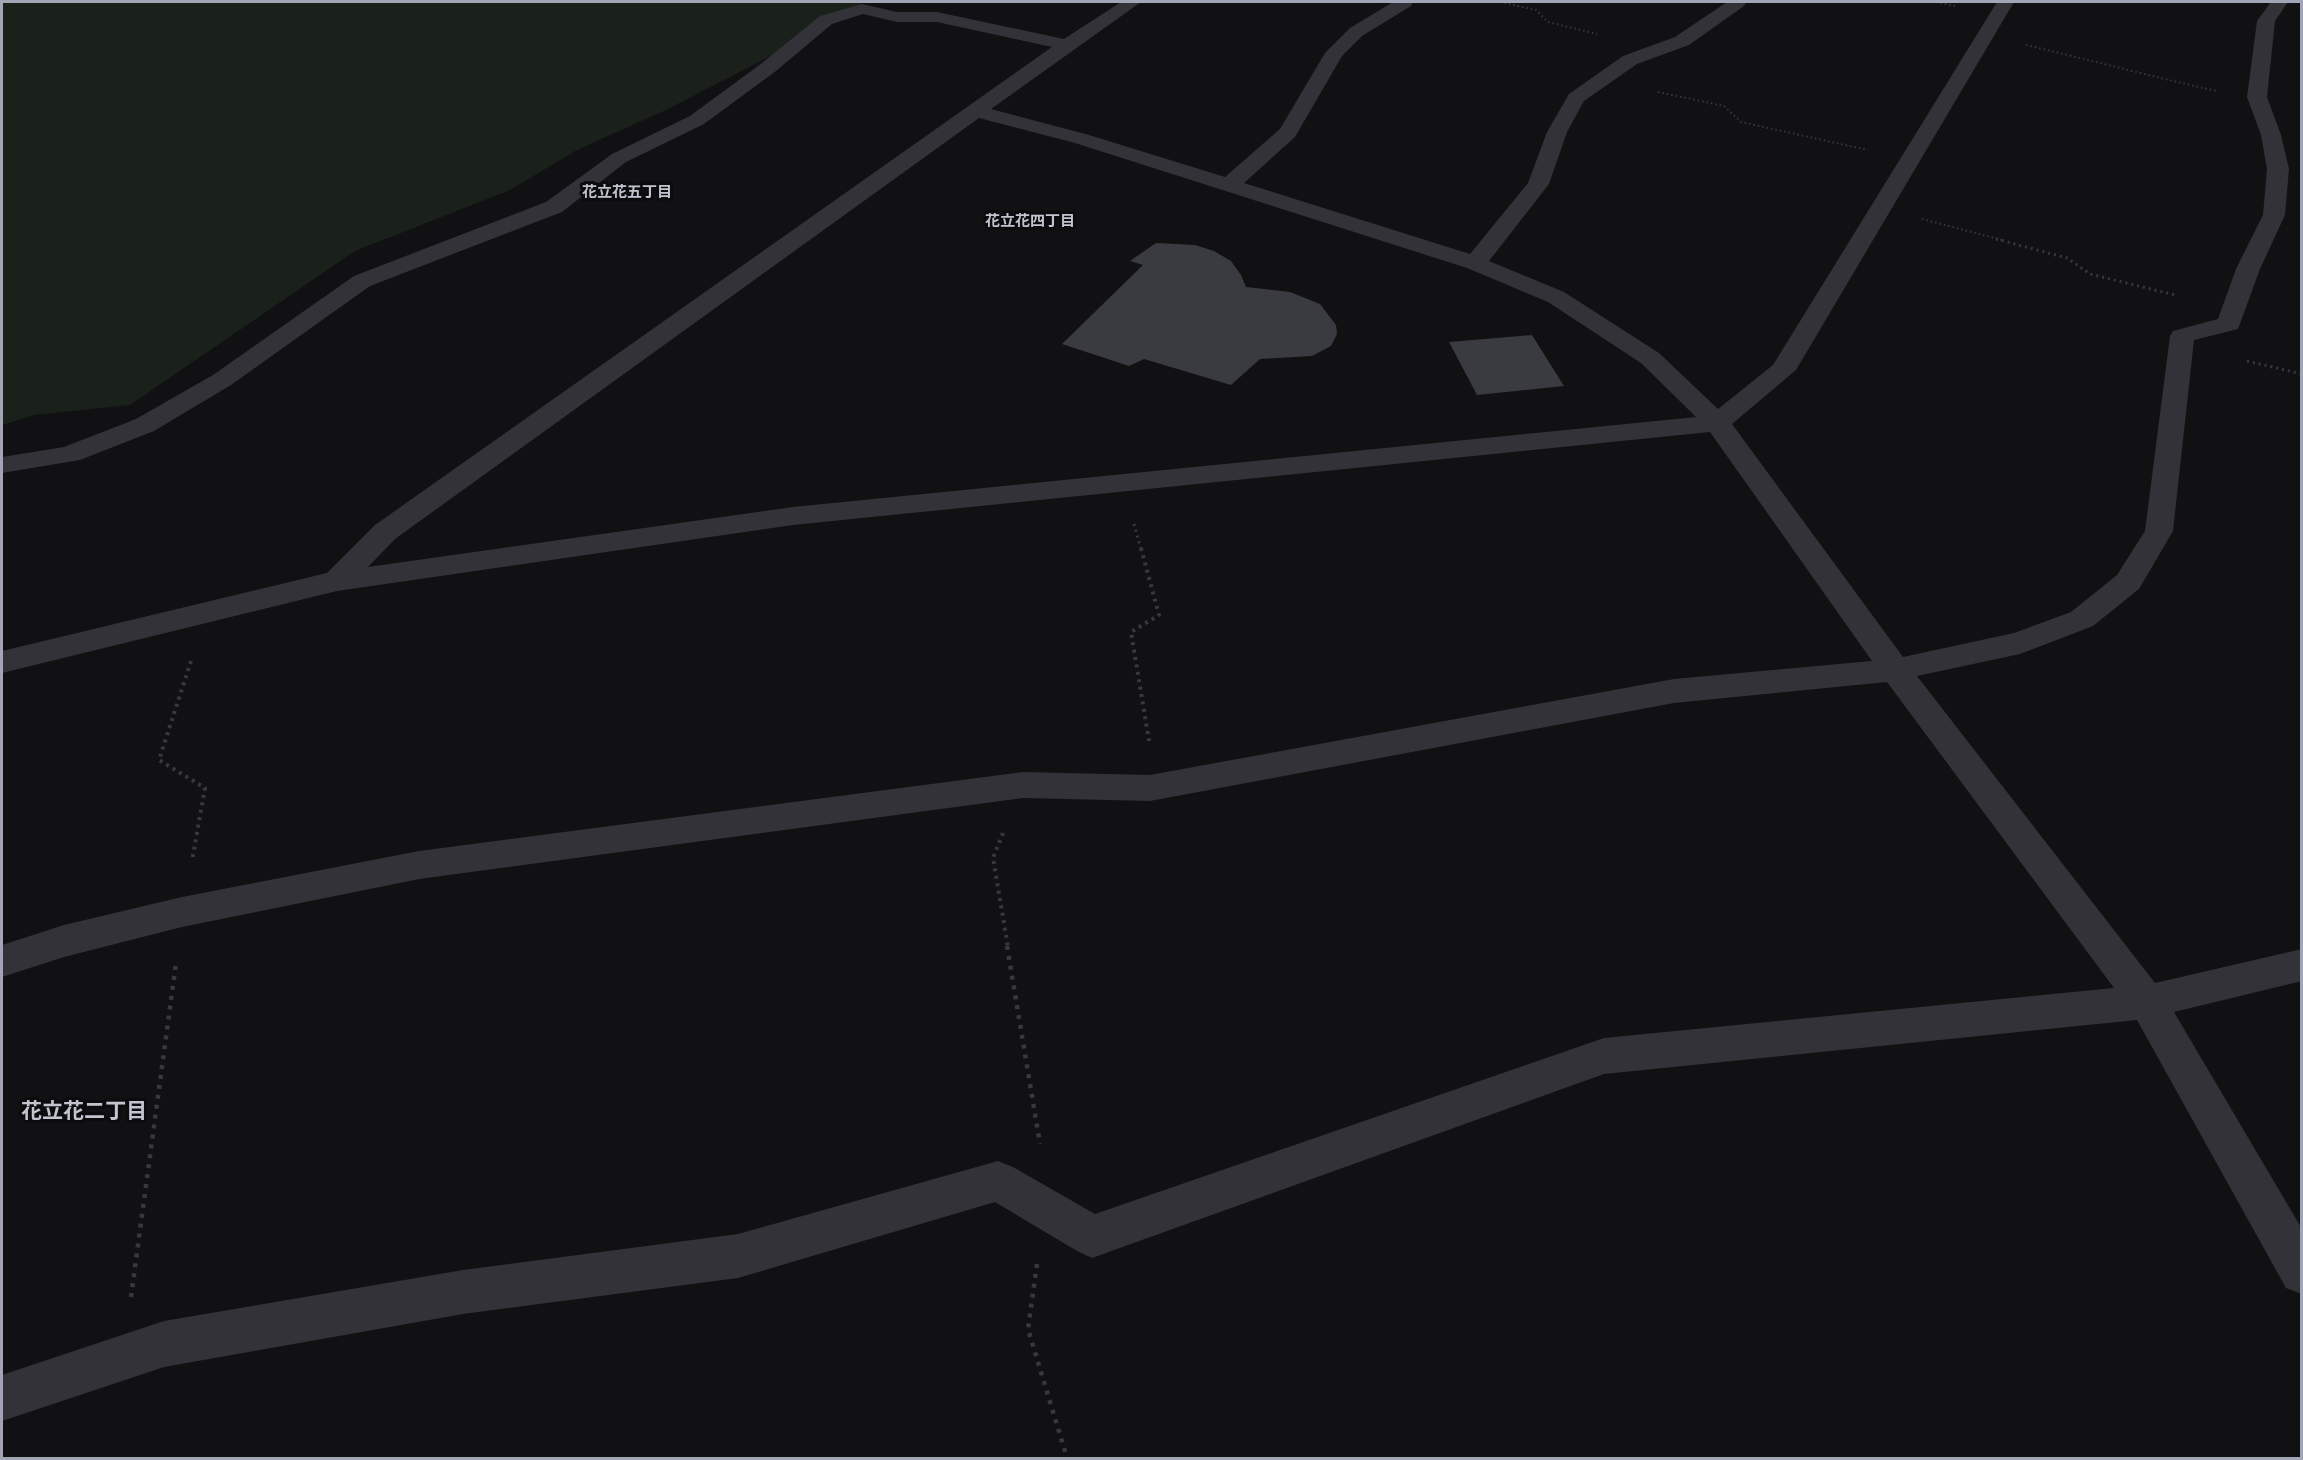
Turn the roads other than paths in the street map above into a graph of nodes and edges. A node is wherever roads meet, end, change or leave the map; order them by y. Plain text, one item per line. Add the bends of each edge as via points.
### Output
1 (1132, 2) edge
2 (1405, 2) edge
3 (1738, 2) edge
4 (2006, 2) edge
5 (2280, 2) edge
6 (1067, 45) junction
7 (977, 111) junction
8 (1228, 186) junction
9 (1475, 263) junction
10 (1717, 423) junction
11 (2, 465) edge
12 (337, 581) junction
13 (2, 662) edge
14 (1895, 670) junction
15 (2, 961) edge
16 (2301, 965) edge
17 (2147, 1002) junction
18 (2301, 1272) edge
19 (2, 1398) edge

1 - 6 street
2 - 8 street via 1356,32 1334,53 1288,133
3 - 9 street via 1682,41 1630,60 1576,98 1557,132 1538,184
4 - 10 street via 1784,370
5 - 14 street via 2266,21 2258,100 2278,169 2274,215 2248,269 2229,324 2182,336 2159,531 2128,582 2082,619 2020,643
6 - 7 street
6 - 11 street via 937,17 897,17 862,9 826,20 697,120 620,158 554,207 362,281 222,380 146,425 70,454
7 - 8 street via 1082,139
7 - 12 street via 385,532
8 - 9 street
9 - 10 street via 1556,297 1650,358
10 - 12 street via 793,516
10 - 14 street
12 - 13 street
14 - 15 street via 1674,691 1150,788 1023,785 419,865 182,912 64,941
14 - 17 street
16 - 17 street
17 - 18 street
17 - 19 street via 1604,1056 1092,1236 998,1181 738,1256 463,1292 164,1344

